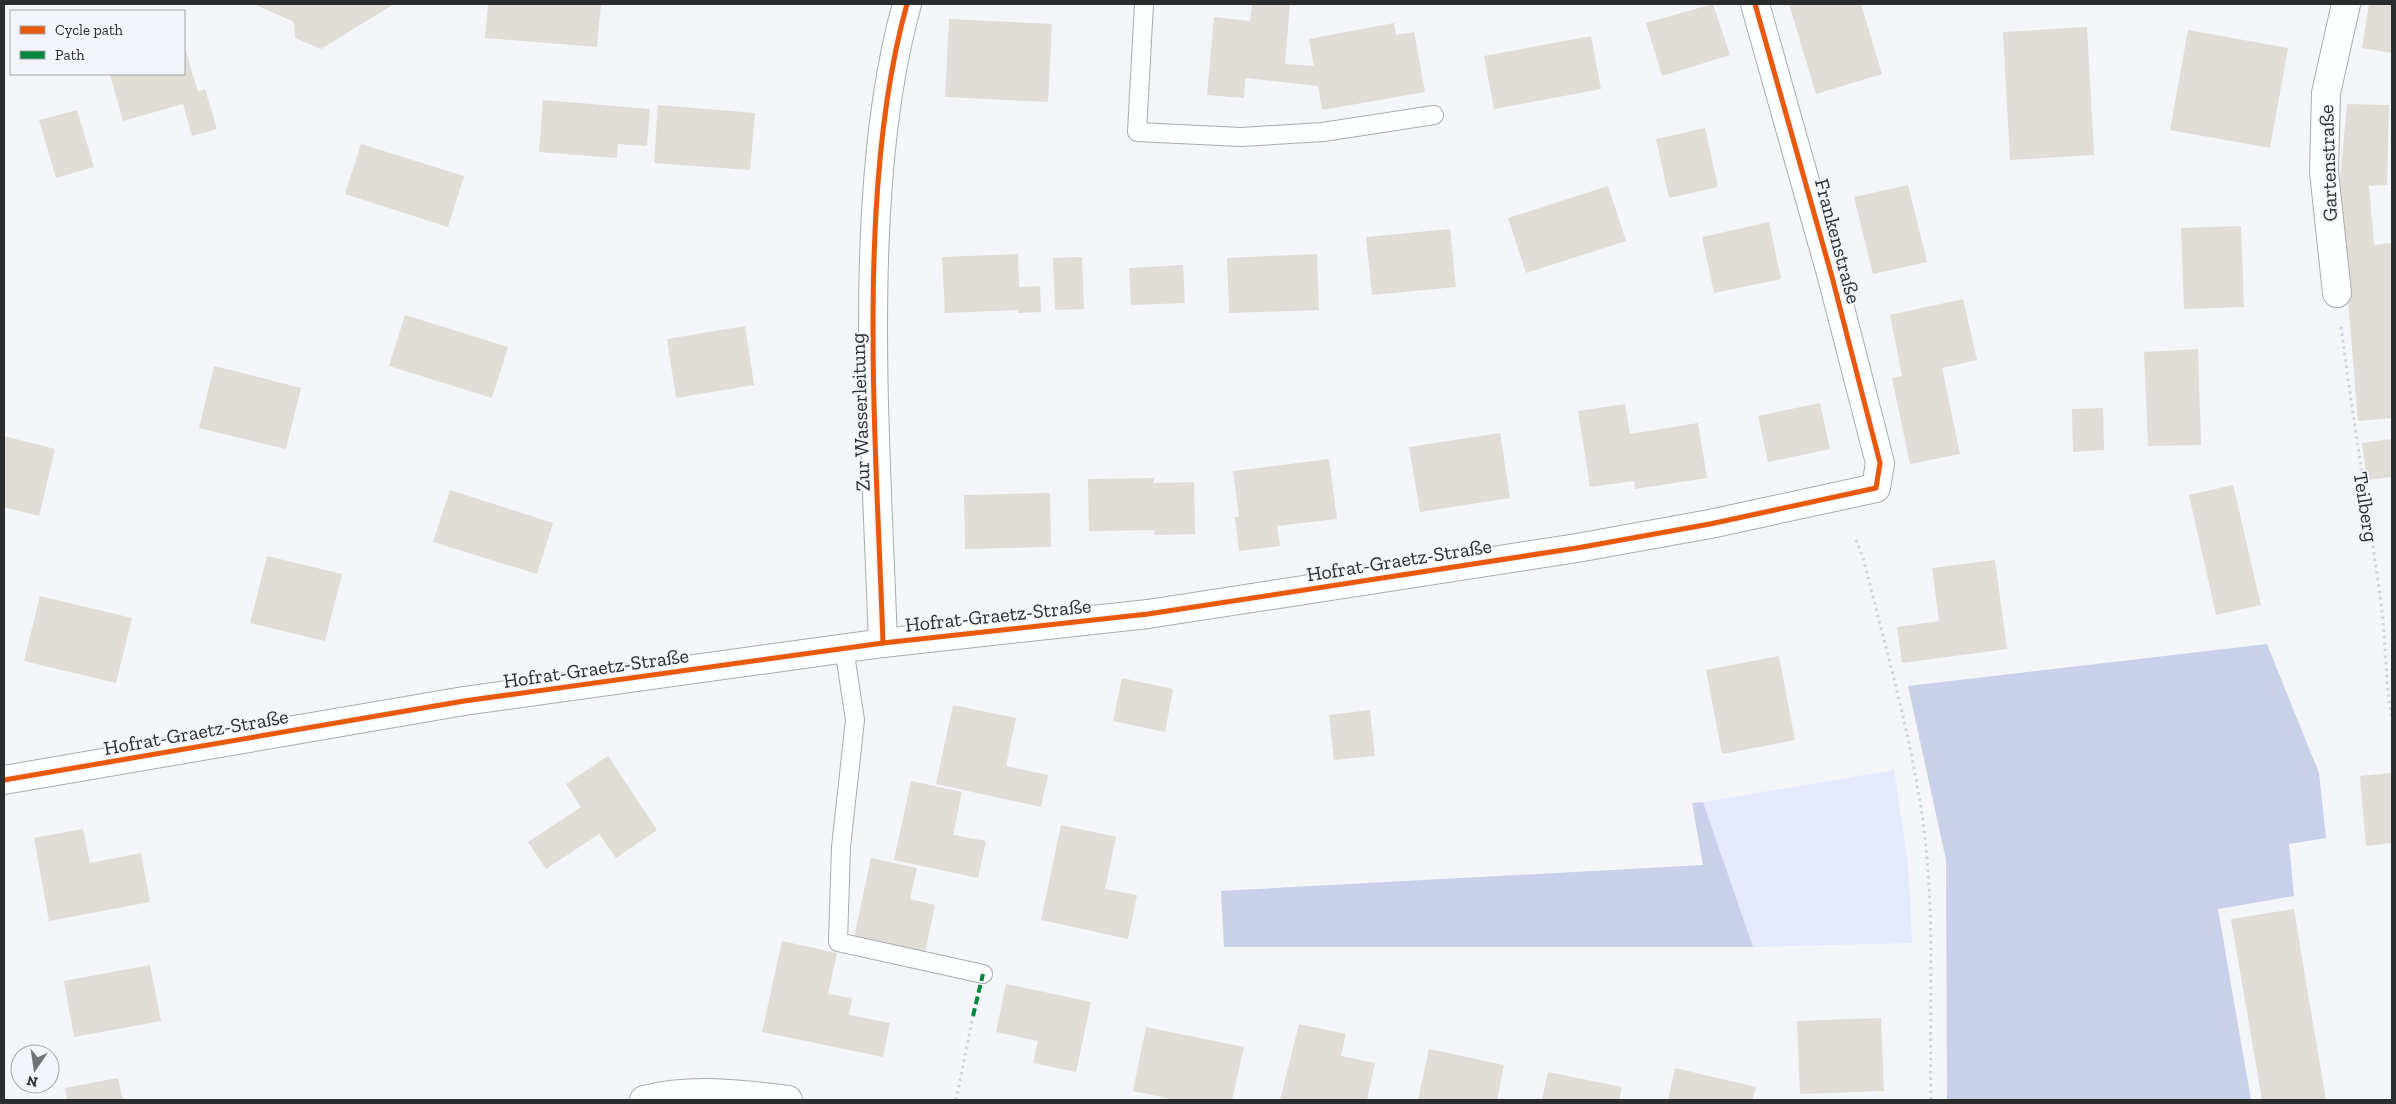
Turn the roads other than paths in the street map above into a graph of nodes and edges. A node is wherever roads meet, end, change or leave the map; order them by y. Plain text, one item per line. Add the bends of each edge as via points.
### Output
1 (907, 4) edge
2 (1144, 4) edge
3 (1755, 4) edge
4 (2346, 4) edge
5 (1434, 114) dead end
6 (2337, 293) road end
7 (1876, 488) joint
8 (883, 643) junction
9 (844, 648) junction
10 (4, 780) edge
11 (983, 974) dead end
12 (644, 1100) edge
13 (788, 1100) edge

1 - 8 street, Zur Wasserleitung via 886,105 873,270
2 - 5 lane via 1137,132 1251,137 1323,132
3 - 7 street, Frankenstraße via 1832,277 1880,463
4 - 6 street, Gartenstraße via 2326,93 2324,172
7 - 8 street, Hofrat-Graetz-Straße via 1710,524 1577,548 1148,614
8 - 9 street, Hofrat-Graetz-Straße
9 - 10 street, Hofrat-Graetz-Straße via 464,702
9 - 11 lane via 854,720 841,847 838,942
12 - 13 street via 696,1093

